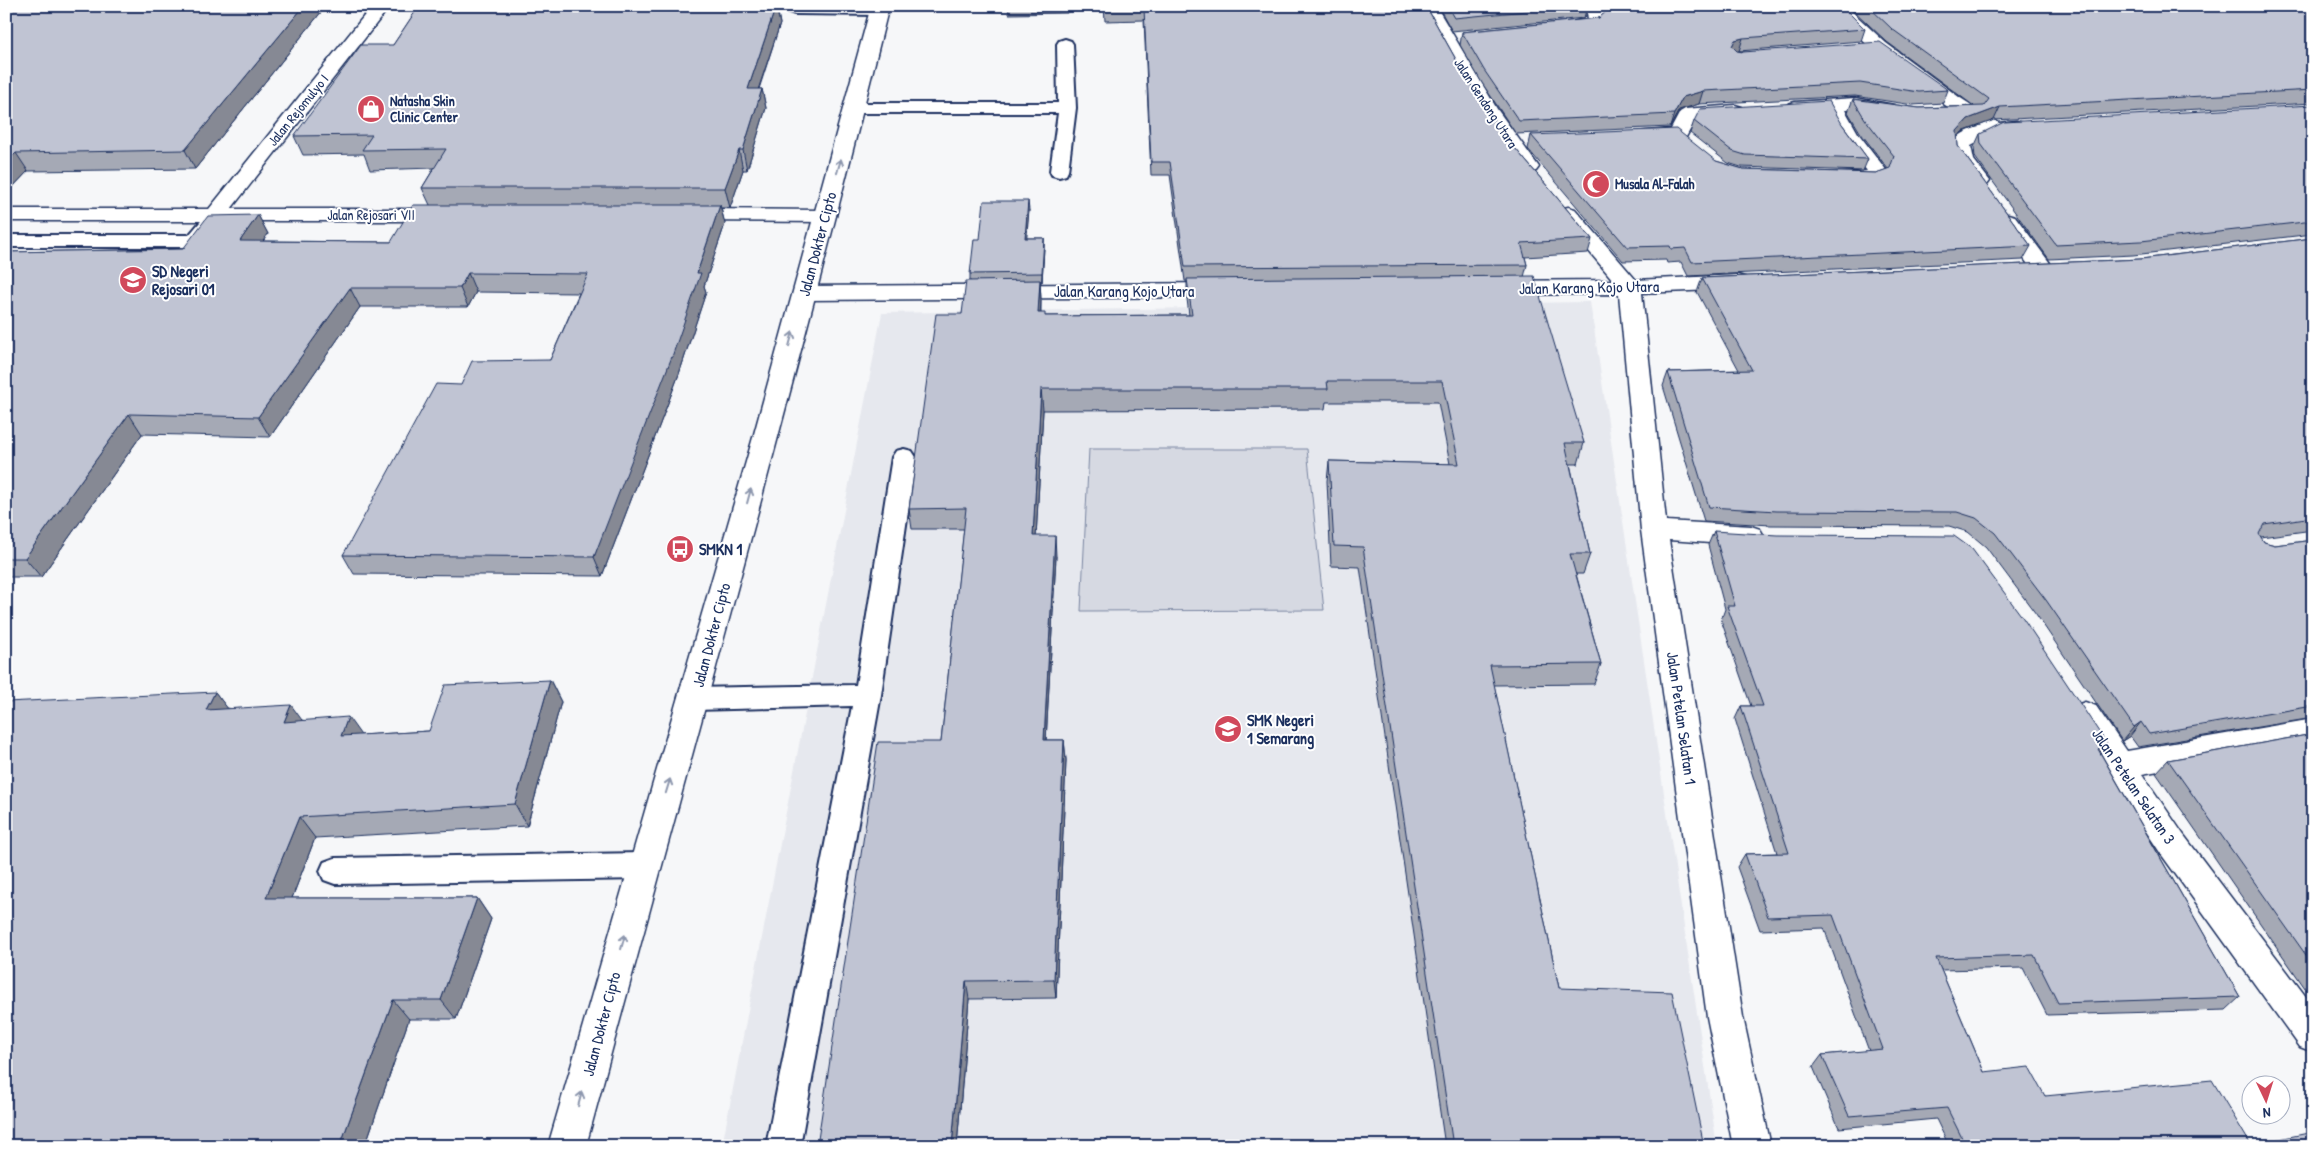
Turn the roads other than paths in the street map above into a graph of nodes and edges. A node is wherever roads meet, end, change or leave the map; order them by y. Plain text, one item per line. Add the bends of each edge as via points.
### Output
1 (381, 6) edge
2 (791, 6) edge
3 (1427, 6) edge
4 (1595, 6) edge
5 (1835, 6) edge
6 (879, 8) edge
7 (1544, 30) edge
8 (1065, 44) dead end
9 (1880, 47) junction
10 (1861, 49) edge
11 (1833, 106) junction
12 (856, 108) junction
13 (1067, 108) junction
14 (1774, 109) edge
15 (1754, 110) edge
16 (1965, 110) junction
17 (1939, 111) edge
18 (1903, 112) edge
19 (2034, 126) edge
20 (1994, 128) junction
21 (1628, 137) edge
22 (1509, 142) junction
23 (1529, 142) dead end
24 (1059, 171) dead end
25 (1824, 177) edge
26 (216, 214) junction
27 (465, 215) edge
28 (665, 215) edge
29 (825, 216) junction
30 (10, 220) edge
31 (6, 240) edge
32 (2017, 269) edge
33 (1759, 281) edge
34 (1630, 287) junction
35 (1482, 288) edge
36 (1244, 290) edge
37 (804, 293) junction
38 (904, 457) dead end
39 (1654, 530) junction
40 (1781, 537) edge
41 (2072, 694) edge
42 (868, 695) junction
43 (694, 700) junction
44 (2313, 731) edge
45 (2119, 765) junction
46 (644, 866) junction
47 (334, 871) dead end
48 (2313, 1035) edge
49 (567, 1146) edge
50 (783, 1146) edge
51 (1752, 1146) edge

1 - 26 main road, Jalan Rejomulyo I
2 - 6 lane via 824,10
3 - 22 main road, Jalan Gendong Utara via 1456,38 1471,84
4 - 7 main road via 1596,21 1590,25
5 - 9 main road
6 - 12 main road, Jalan Dokter Cipto
8 - 13 lane
9 - 10 main road
9 - 16 main road
11 - 14 main road
11 - 18 main road via 1862,104
11 - 25 main road via 1849,135 1877,171 1877,176 1871,179
12 - 13 lane
29 -> 12 main road, Jalan Dokter Cipto
13 - 24 lane
15 - 21 main road via 1692,113 1687,116 1685,140
16 - 17 main road
16 - 20 main road
19 - 20 main road
20 - 32 main road via 1969,138 1960,149 1994,201 2051,267
22 - 23 main road
22 - 34 main road, Jalan Gendong Utara
26 - 27 main road, Jalan Rejosari VII
26 - 30 main road, Jalan Rejosari VII
26 - 31 lane via 192,241
28 - 29 main road
29 - 37 main road, Jalan Dokter Cipto
33 - 34 main road, Jalan Karang Kojo Utara
34 - 35 main road, Jalan Karang Kojo Utara
34 - 39 main road, Jalan Petelan Selatan 1
36 - 37 main road, Jalan Karang Kojo Utara
43 -> 37 main road, Jalan Dokter Cipto
38 - 42 lane
39 - 40 main road
39 - 51 main road, Jalan Petelan Selatan 1 via 1725,1017
41 - 45 main road, Jalan Petelan Selatan 3
42 - 43 lane
42 - 50 lane
46 -> 43 main road, Jalan Dokter Cipto
44 - 45 main road
45 - 48 main road, Jalan Petelan Selatan 3 via 2172,844
46 - 47 lane
49 -> 46 main road, Jalan Dokter Cipto

